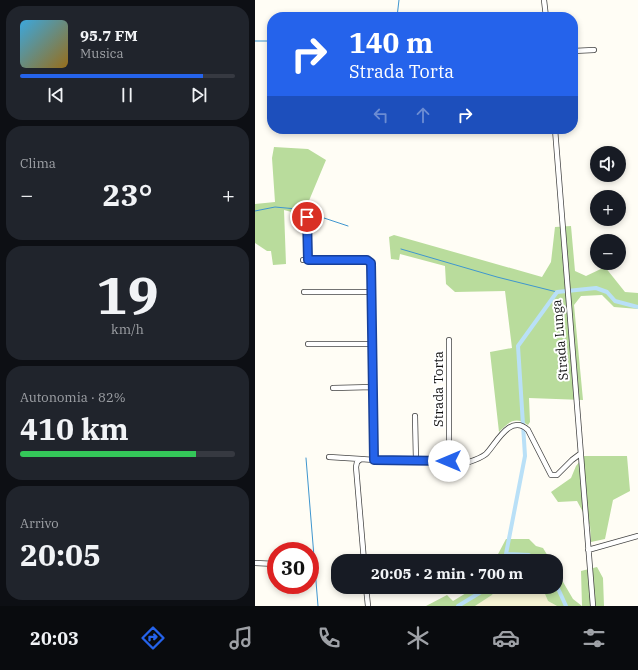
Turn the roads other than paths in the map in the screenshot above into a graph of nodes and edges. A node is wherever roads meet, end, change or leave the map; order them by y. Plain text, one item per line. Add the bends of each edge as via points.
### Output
1 (544, 0) edge
2 (545, 12) edge
3 (594, 50) dead end
4 (578, 51) edge
5 (555, 134) edge
6 (307, 217) dead end
7 (304, 292) dead end
8 (372, 292) junction
9 (449, 340) dead end
10 (308, 344) dead end
11 (373, 344) junction
12 (373, 387) junction
13 (333, 388) dead end
14 (415, 416) dead end
15 (581, 454) junction
16 (329, 457) dead end
17 (361, 459) junction
18 (374, 460) junction
19 (416, 461) junction
20 (449, 461) junction
21 (638, 536) edge
22 (588, 550) junction
23 (363, 554) edge
24 (255, 564) edge
25 (267, 564) edge
26 (367, 594) edge
27 (368, 606) edge
28 (593, 606) edge

1 - 2 street
3 - 4 street
5 - 15 street, Strada Lunga
6 - 8 street via 306,260 369,260 372,264
7 - 8 street
8 - 11 street
9 - 20 street, Strada Torta
10 - 11 street
11 - 12 street
12 - 13 street
12 - 18 street
14 - 19 street, Strada Torta
15 - 20 street via 557,475 551,475 526,428 513,426 505,430 480,458 467,462
15 - 22 street, Strada Lunga
16 - 17 street
17 - 18 street
17 - 23 street via 356,467
18 - 19 street
19 - 20 street
21 - 22 street
22 - 28 street, Strada Lunga
24 - 25 street
26 - 27 street

